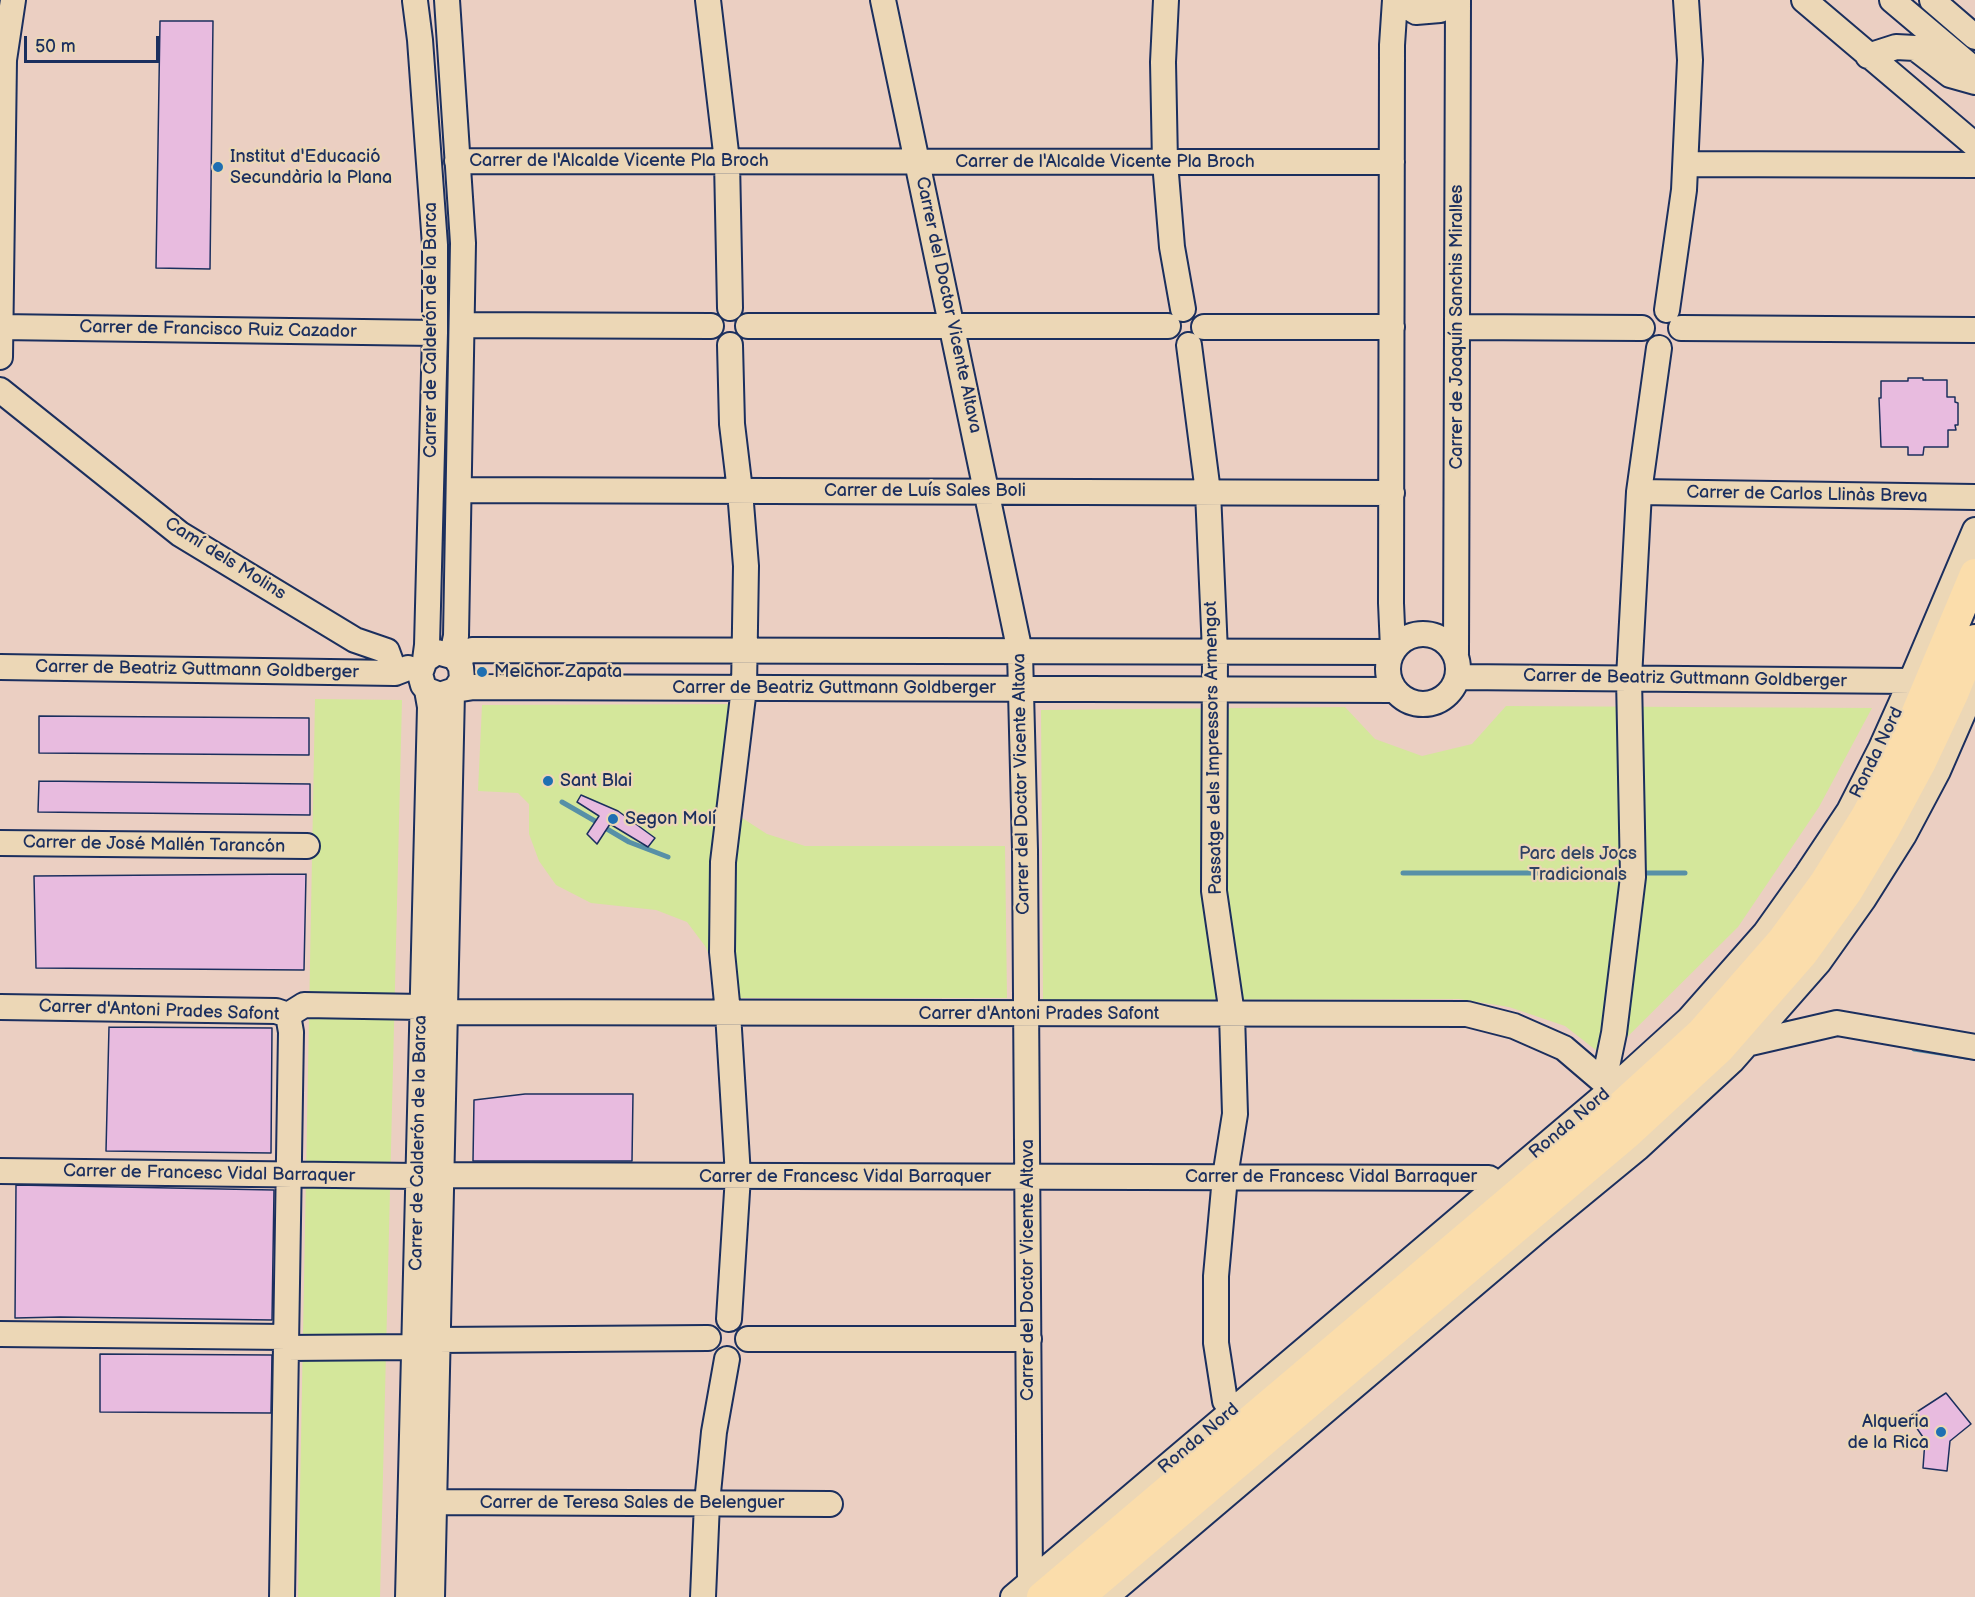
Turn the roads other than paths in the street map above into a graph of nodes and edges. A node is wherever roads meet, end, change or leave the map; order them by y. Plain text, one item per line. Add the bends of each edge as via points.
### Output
1 (13, 0) edge
2 (445, 0) edge
3 (708, 0) edge
4 (883, 0) edge
5 (1167, 0) edge
6 (1396, 0) edge
7 (1450, 0) edge
8 (1458, 0) edge
9 (1686, 0) edge
10 (1804, 0) edge
11 (1892, 0) edge
12 (1932, 0) edge
13 (414, 1) edge
14 (1975, 37) edge
15 (2, 55) edge
16 (1868, 56) junction
17 (1975, 70) edge
18 (1975, 82) edge
19 (1975, 145) edge
20 (457, 161) junction
21 (727, 161) junction
22 (917, 162) junction
23 (1165, 162) junction
24 (1392, 162) junction
25 (1697, 164) junction
26 (1975, 165) edge
27 (730, 308) junction
28 (1175, 318) junction
29 (1674, 319) junction
30 (463, 325) junction
31 (711, 326) junction
32 (748, 326) junction
33 (952, 326) junction
34 (0, 327) edge
35 (1204, 327) junction
36 (1392, 327) junction
37 (1457, 327) junction
38 (1642, 328) junction
39 (1975, 330) edge
40 (435, 333) junction
41 (730, 345) junction
42 (1189, 345) junction
43 (1659, 348) junction
44 (0, 357) edge
45 (0, 390) edge
46 (459, 490) junction
47 (741, 491) junction
48 (987, 492) junction
49 (1208, 492) junction
50 (1392, 493) junction
51 (1649, 493) junction
52 (1975, 497) edge
53 (1975, 530) edge
54 (1975, 574) edge
55 (1975, 640) edge
56 (745, 651) junction
57 (1392, 651) junction
58 (1020, 652) junction
59 (1215, 652) junction
60 (453, 656) junction
61 (1457, 665) junction
62 (0, 667) edge
63 (395, 673) junction
64 (425, 674) junction
65 (1629, 678) junction
66 (1911, 681) junction
67 (1975, 686) edge
68 (744, 688) junction
69 (1022, 689) junction
70 (1216, 689) junction
71 (1394, 690) junction
72 (454, 691) junction
73 (0, 843) edge
74 (307, 846) dead end
75 (0, 1007) edge
76 (434, 1010) junction
77 (729, 1012) junction
78 (1026, 1014) junction
79 (1232, 1014) junction
80 (288, 1015) junction
81 (1746, 1044) junction
82 (1975, 1047) edge
83 (1608, 1085) junction
84 (0, 1171) edge
85 (289, 1174) junction
86 (430, 1176) junction
87 (738, 1176) junction
88 (1225, 1177) junction
89 (1027, 1178) junction
90 (1497, 1185) junction
91 (729, 1319) junction
92 (0, 1334) edge
93 (708, 1338) junction
94 (748, 1339) junction
95 (1029, 1339) junction
96 (437, 1340) junction
97 (286, 1342) junction
98 (414, 1347) junction
99 (728, 1359) junction
100 (1225, 1401) dead end
101 (434, 1502) junction
102 (707, 1503) junction
103 (830, 1503) dead end
104 (1028, 1592) edge
105 (282, 1597) edge
106 (408, 1597) edge
107 (432, 1597) edge
108 (703, 1597) edge
109 (1079, 1597) edge
110 (1106, 1597) edge

1 - 15 street
2 - 13 street via 431,5
2 - 20 street, Carrer de Calderón de la Barca
3 - 21 street
4 - 22 street, Carrer del Doctor Vicente Altava
5 - 23 street via 1163,62
6 - 7 street via 1416,12 1440,10
6 - 24 street
8 - 37 street, Carrer de Joaquín Sanchis Miralles
9 - 25 street
10 - 16 street
11 - 17 street
12 - 14 street
13 - 40 street, Carrer de Calderón de la Barca via 435,245
15 - 34 street
16 - 18 street via 1896,47 1915,48 1950,75
16 - 19 street
20 - 21 street, Carrer de l'Alcalde Vicente Pla Broch
20 - 30 street, Carrer de Calderón de la Barca
21 - 22 street, Carrer de l'Alcalde Vicente Pla Broch
21 - 27 street
22 - 23 street, Carrer de l'Alcalde Vicente Pla Broch
22 - 33 street, Carrer del Doctor Vicente Altava
23 - 24 street, Carrer de l'Alcalde Vicente Pla Broch
23 - 28 street
24 - 36 street
25 - 26 street
25 - 29 street via 1684,190
27 - 31 street via 718,311
27 - 32 street via 744,315
28 - 33 street
28 - 35 street via 1198,313
28 - 42 street via 1174,341
29 - 38 street via 1650,313
29 - 39 street
29 - 43 street via 1675,344
30 - 31 street
30 - 46 street, Carrer de Calderón de la Barca
31 - 41 street via 717,341
32 - 33 street
32 - 41 street via 744,339
33 - 48 street, Carrer del Doctor Vicente Altava
34 - 40 street, Carrer de Francisco Ruiz Cazador
34 - 44 street
35 - 36 street
35 - 42 street via 1200,339
36 - 50 street
37 - 38 street
37 - 61 street, Carrer de Joaquín Sanchis Miralles
38 - 43 street via 1646,341
40 - 64 street, Carrer de Calderón de la Barca
41 - 47 street via 732,424
42 - 49 street, Passatge dels Impressors Armengot
43 - 51 street
45 - 63 street, Camí dels Molins via 180,534 355,640 387,651
46 - 47 street, Carrer de Luís Sales Boli
46 - 60 street, Carrer de Calderón de la Barca
47 - 48 street, Carrer de Luís Sales Boli
47 - 56 street via 746,566
48 - 49 street, Carrer de Luís Sales Boli
48 - 58 street, Carrer del Doctor Vicente Altava
49 - 50 street, Carrer de Luís Sales Boli
49 - 59 street, Passatge dels Impressors Armengot
50 - 57 street
51 - 52 street, Carrer de Carlos Llinàs Breva
51 - 65 street
53 - 66 street, Ronda Nord
54 - 104 main road, Ronda Nord via 1899,755 1865,818 1781,942 1702,1032 1612,1114
55 - 109 main road via 1920,764 1847,892 1803,953 1719,1049 1628,1133
56 - 58 street, Carrer de Beatriz Guttmann Goldberger
56 - 60 street, Carrer de Beatriz Guttmann Goldberger via 472,650
56 - 68 street
57 - 59 street, Carrer de Beatriz Guttmann Goldberger
57 - 61 street via 1413,634 1438,636
57 - 71 street via 1387,671
58 - 59 street, Carrer de Beatriz Guttmann Goldberger
58 - 69 street, Carrer del Doctor Vicente Altava
59 - 70 street, Passatge dels Impressors Armengot
60 - 64 street via 437,652
60 - 72 street via 461,667 462,679
61 - 65 street, Carrer de Beatriz Guttmann Goldberger
61 - 71 street via 1448,695 1430,705 1410,703
62 - 63 street, Carrer de Beatriz Guttmann Goldberger
63 - 64 street, Carrer de Beatriz Guttmann Goldberger
64 - 72 street via 440,695
64 - 76 street, Carrer de Calderón de la Barca via 430,707
65 - 66 street, Carrer de Beatriz Guttmann Goldberger
65 - 83 street via 1633,873
66 - 83 street, Ronda Nord via 1849,811 1765,933 1689,1019
67 - 81 street via 1938,771 1863,900 1819,962
68 - 69 street, Carrer de Beatriz Guttmann Goldberger
68 - 72 street, Carrer de Beatriz Guttmann Goldberger via 474,687
68 - 77 street via 723,862 722,952
69 - 70 street, Carrer de Beatriz Guttmann Goldberger
69 - 78 street, Carrer del Doctor Vicente Altava
70 - 71 street, Carrer de Beatriz Guttmann Goldberger
70 - 79 street, Passatge dels Impressors Armengot via 1214,891
72 - 76 street, Carrer de Calderón de la Barca
73 - 74 street, Carrer de José Mallén Tarancón
75 - 80 street, Carrer d'Antoni Prades Safont via 276,1011
76 - 77 street, Carrer d'Antoni Prades Safont
76 - 80 street, Carrer d'Antoni Prades Safont via 304,1005
76 - 86 street, Carrer de Calderón de la Barca
77 - 78 street, Carrer d'Antoni Prades Safont
77 - 87 street
78 - 79 street, Carrer d'Antoni Prades Safont
78 - 89 street, Carrer del Doctor Vicente Altava
79 - 83 street, Carrer d'Antoni Prades Safont via 1467,1014 1514,1026 1564,1048
79 - 88 street, Passatge dels Impressors Armengot via 1235,1114
80 - 85 street
81 - 82 street via 1837,1023
81 - 110 street via 1638,1148
83 - 90 street, Ronda Nord
84 - 85 street, Carrer de Francesc Vidal Barraquer
85 - 86 street, Carrer de Francesc Vidal Barraquer
85 - 97 street
86 - 87 street, Carrer de Francesc Vidal Barraquer
86 - 96 street, Carrer de Calderón de la Barca
86 - 98 street, Carrer de Calderón de la Barca
87 - 89 street, Carrer de Francesc Vidal Barraquer
87 - 91 street
88 - 89 street, Carrer de Francesc Vidal Barraquer
88 - 90 street, Carrer de Francesc Vidal Barraquer via 1489,1178
88 - 100 street, Passatge dels Impressors Armengot via 1216,1276 1216,1343
89 - 95 street, Carrer del Doctor Vicente Altava
90 - 104 street, Ronda Nord
91 - 93 street via 715,1324
91 - 94 street via 742,1325
92 - 97 street
93 - 96 street
93 - 99 street via 714,1354
94 - 95 street
94 - 99 street via 741,1354
95 - 104 street, Carrer del Doctor Vicente Altava
96 - 101 street, Carrer de Calderón de la Barca
97 - 98 street
97 - 105 street
98 - 106 street, Carrer de Calderón de la Barca
99 - 102 street via 714,1432
101 - 102 street, Carrer de Teresa Sales de Belenguer
101 - 107 street, Carrer de Calderón de la Barca
102 - 103 street, Carrer de Teresa Sales de Belenguer
102 - 108 street

